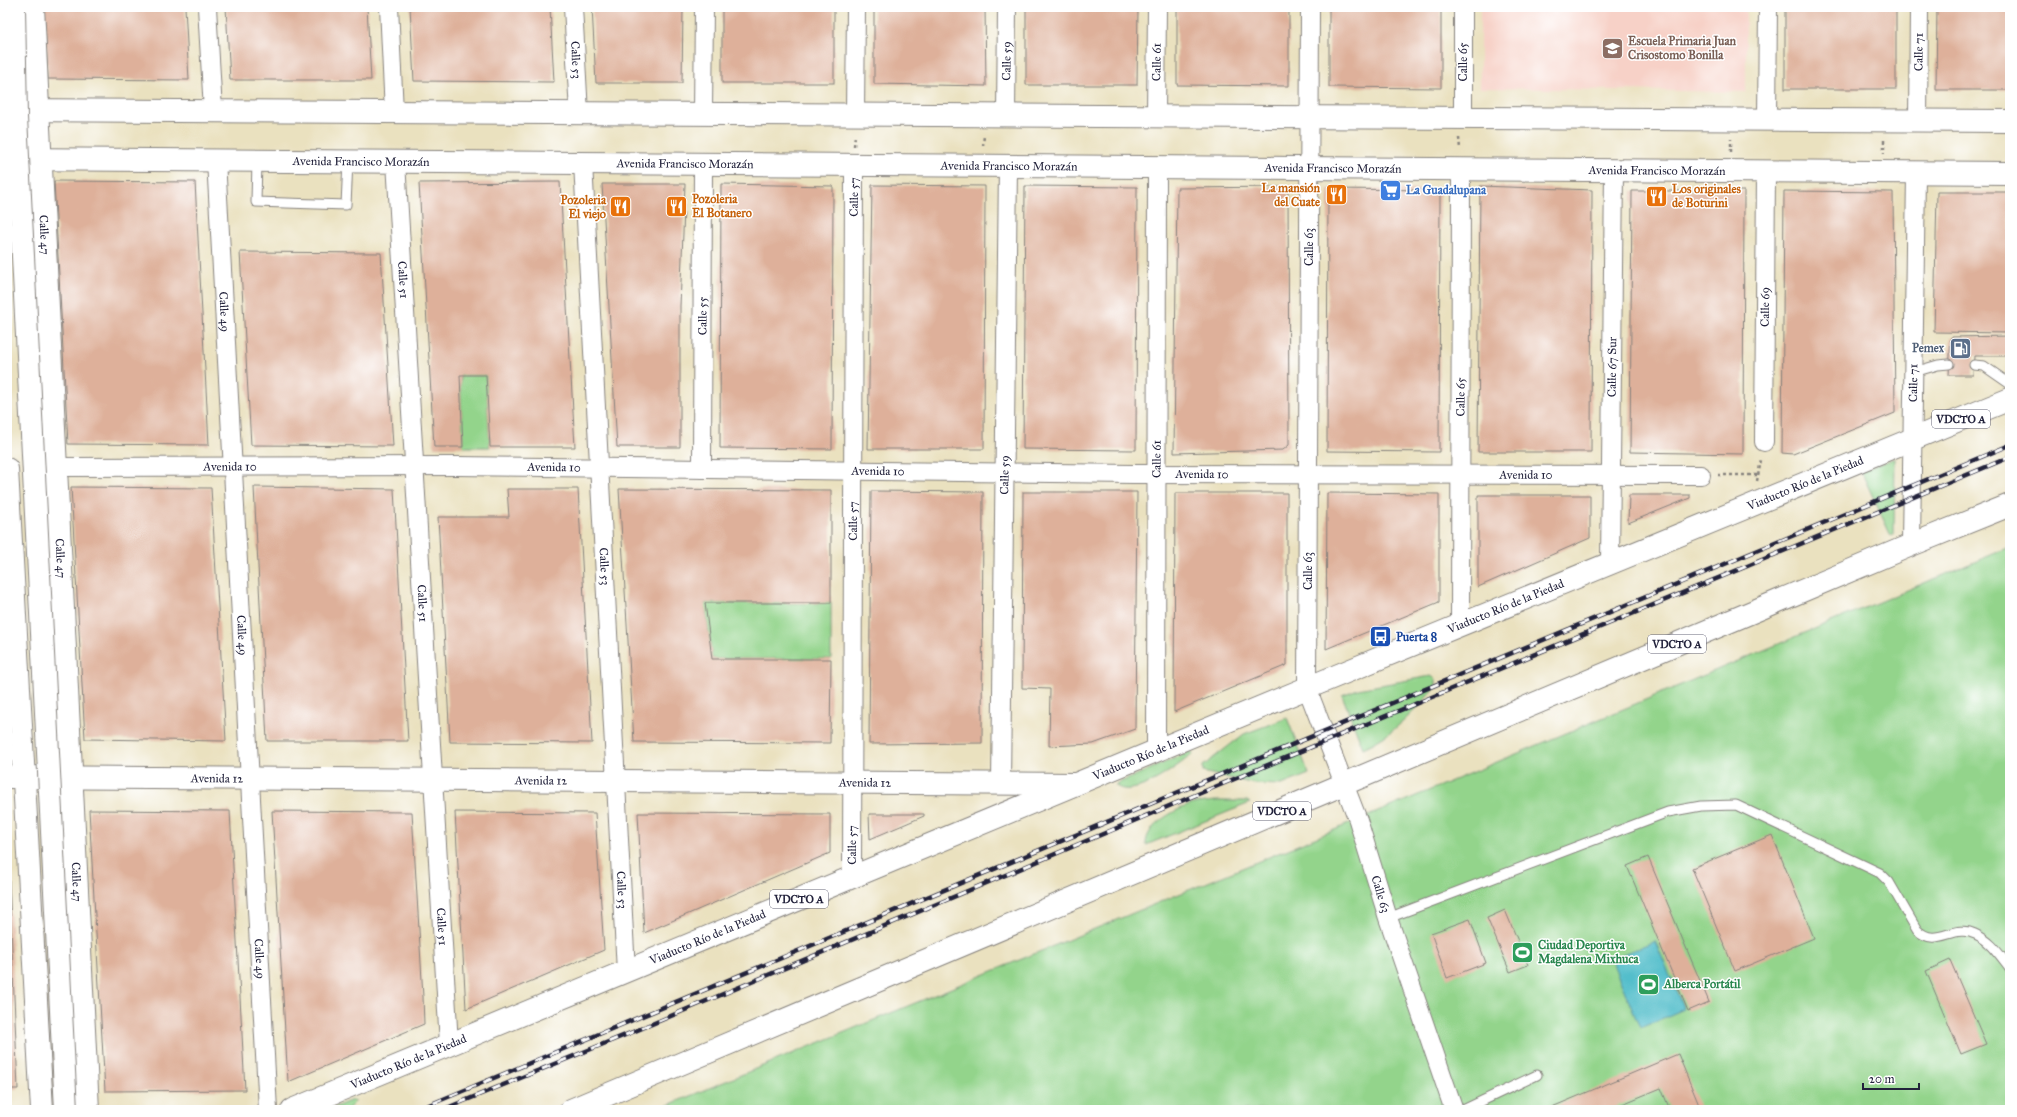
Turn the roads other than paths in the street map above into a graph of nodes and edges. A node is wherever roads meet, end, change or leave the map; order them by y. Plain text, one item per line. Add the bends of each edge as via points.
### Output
1 (14, 7) edge
2 (33, 7) edge
3 (207, 7) edge
4 (389, 7) edge
5 (573, 7) edge
6 (704, 7) edge
7 (856, 7) edge
8 (1007, 7) edge
9 (1157, 7) edge
10 (1310, 7) edge
11 (1463, 7) edge
12 (1768, 7) edge
13 (1919, 7) edge
14 (7, 110) edge
15 (38, 110) junction
16 (213, 110) junction
17 (394, 112) junction
18 (579, 113) junction
19 (704, 113) junction
20 (855, 114) junction
21 (998, 115) junction
22 (1156, 116) junction
23 (1310, 117) junction
24 (1463, 118) junction
25 (1767, 119) junction
26 (1918, 120) junction
27 (2010, 121) edge
28 (7, 159) edge
29 (39, 159) junction
30 (216, 160) junction
31 (257, 160) junction
32 (348, 161) junction
33 (396, 162) junction
34 (583, 163) junction
35 (703, 164) junction
36 (854, 165) junction
37 (1008, 166) junction
38 (1157, 167) junction
39 (1309, 168) junction
40 (1461, 169) junction
41 (1614, 170) junction
42 (1766, 172) junction
43 (1916, 173) junction
44 (2010, 173) edge
45 (1950, 364) dead end
46 (1974, 365) dead end
47 (1914, 372) junction
48 (2010, 384) edge
49 (2010, 399) edge
50 (1913, 439) junction
51 (1764, 442) road end
52 (56, 467) junction
53 (232, 467) junction
54 (415, 467) junction
55 (599, 468) junction
56 (7, 469) edge
57 (702, 469) junction
58 (853, 470) junction
59 (1004, 472) junction
60 (1157, 474) junction
61 (1308, 474) junction
62 (1460, 474) junction
63 (1611, 475) junction
64 (1701, 475) road end
65 (2010, 505) edge
66 (1911, 545) junction
67 (1610, 564) junction
68 (1460, 626) junction
69 (1307, 688) junction
70 (1156, 750) junction
71 (16, 777) edge
72 (72, 777) junction
73 (250, 779) junction
74 (434, 780) junction
75 (616, 781) junction
76 (853, 782) junction
77 (1001, 784) junction
78 (1075, 784) junction
79 (1344, 785) junction
80 (852, 877) junction
81 (1388, 918) junction
82 (2010, 968) edge
83 (626, 971) junction
84 (449, 1044) junction
85 (1537, 1075) dead end
86 (42, 1110) edge
87 (66, 1110) edge
88 (88, 1110) edge
89 (268, 1110) edge
90 (292, 1110) edge
91 (571, 1110) edge
92 (1454, 1110) edge
93 (1463, 1110) edge

1 - 87 main road, bridge via 16,117
2 - 15 main road, Calle 47
3 - 16 street
4 - 17 street
5 - 18 street, Calle 53
6 - 19 street
7 - 20 street
8 - 21 street, Calle 59
9 - 22 street, Calle 61
10 - 23 street, Calle 63
11 - 24 street, Calle 65
12 - 25 street
13 - 26 street, Calle 71
14 - 15 main road
15 - 16 main road
15 - 29 main road, Calle 47
16 - 17 main road
17 - 18 main road
18 - 19 main road
19 - 20 main road
20 - 21 main road
21 - 22 main road
22 - 23 main road
23 - 24 main road
23 - 39 street, Calle 63
24 - 25 main road
25 - 26 main road
26 - 27 main road
28 - 29 main road, Avenida Francisco Morazán
29 - 30 main road, Avenida Francisco Morazán
29 - 52 main road, Calle 47
30 - 31 main road, Avenida Francisco Morazán
30 - 53 street, Calle 49
31 - 32 main road, Avenida Francisco Morazán
31 - 32 lane via 256,202 346,205
32 - 33 main road, Avenida Francisco Morazán
33 - 34 main road, Avenida Francisco Morazán
33 - 54 street, Calle 51
34 - 35 main road, Avenida Francisco Morazán
34 - 55 street, Calle 53
35 - 36 main road, Avenida Francisco Morazán
35 - 57 street, Calle 55
36 - 37 main road, Avenida Francisco Morazán
36 - 58 street, Calle 57
37 - 38 main road, Avenida Francisco Morazán
37 - 59 street, Calle 59
38 - 39 main road, Avenida Francisco Morazán
38 - 60 street, Calle 61
39 - 40 main road, Avenida Francisco Morazán
39 - 61 street, Calle 63
40 - 41 main road, Avenida Francisco Morazán
40 - 62 street, Calle 65
41 - 42 main road, Avenida Francisco Morazán
41 - 63 street, Calle 67 Sur
42 - 43 main road, Avenida Francisco Morazán
42 - 51 street, Calle 69
43 - 44 main road, Avenida Francisco Morazán
43 - 47 street, Calle 71
45 - 47 lane
46 - 48 lane via 1984,366
47 - 50 street, Calle 71
49 - 50 main road, Viaducto Río de la Piedad / VDCTO A
50 - 66 street, Calle 71
50 - 67 main road, Viaducto Río de la Piedad / VDCTO A
52 - 53 street, Avenida 10
52 - 72 main road, Calle 47
53 - 54 street, Avenida 10
53 - 73 street, Calle 49
54 - 55 street, Avenida 10
54 - 74 street, Calle 51
55 - 57 street, Avenida 10
55 - 75 street, Calle 53
56 - 71 main road
57 - 58 street, Avenida 10
58 - 59 street, Avenida 10
58 - 76 street, Calle 57
59 - 60 street, Avenida 10
59 - 77 street, Calle 59
60 - 61 street, Avenida 10
60 - 70 street, Calle 61
61 - 62 street, Avenida 10
61 - 69 street, Calle 63
62 - 63 street, Avenida 10
62 - 68 street, Calle 65
63 - 64 street, Avenida 10
63 - 67 street, Calle 67 Sur
65 - 66 main road, VDCTO A
66 - 79 main road, VDCTO A
67 - 68 main road, Viaducto Río de la Piedad / VDCTO A
68 - 69 main road, Viaducto Río de la Piedad / VDCTO A
69 - 70 main road, Viaducto Río de la Piedad / VDCTO A
69 - 79 street, Calle 63
70 - 78 main road, Viaducto Río de la Piedad / VDCTO A
71 - 72 main road, Avenida 12
71 - 86 main road
72 - 73 main road, Avenida 12
72 - 88 main road, Calle 47
73 - 74 main road, Avenida 12
73 - 89 street, Calle 49
74 - 75 main road, Avenida 12
74 - 84 street, Calle 51
75 - 76 main road, Avenida 12
75 - 83 street, Calle 53
76 - 77 main road, Avenida 12
76 - 80 street, Calle 57
77 - 78 main road, Avenida 12
78 - 80 main road, Viaducto Río de la Piedad / VDCTO A
79 - 81 street, Calle 63 via 1358,820
79 - 91 main road, VDCTO A
80 - 83 main road, Viaducto Río de la Piedad / VDCTO A
81 - 82 lane via 1668,812 1701,806 1736,805 1880,873 1889,882 1917,930 1923,935 1932,939 1960,931 1974,933 1991,943
81 - 92 street, Calle 63
83 - 84 main road, Viaducto Río de la Piedad / VDCTO A
84 - 90 main road, Viaducto Río de la Piedad / VDCTO A
85 - 93 lane

